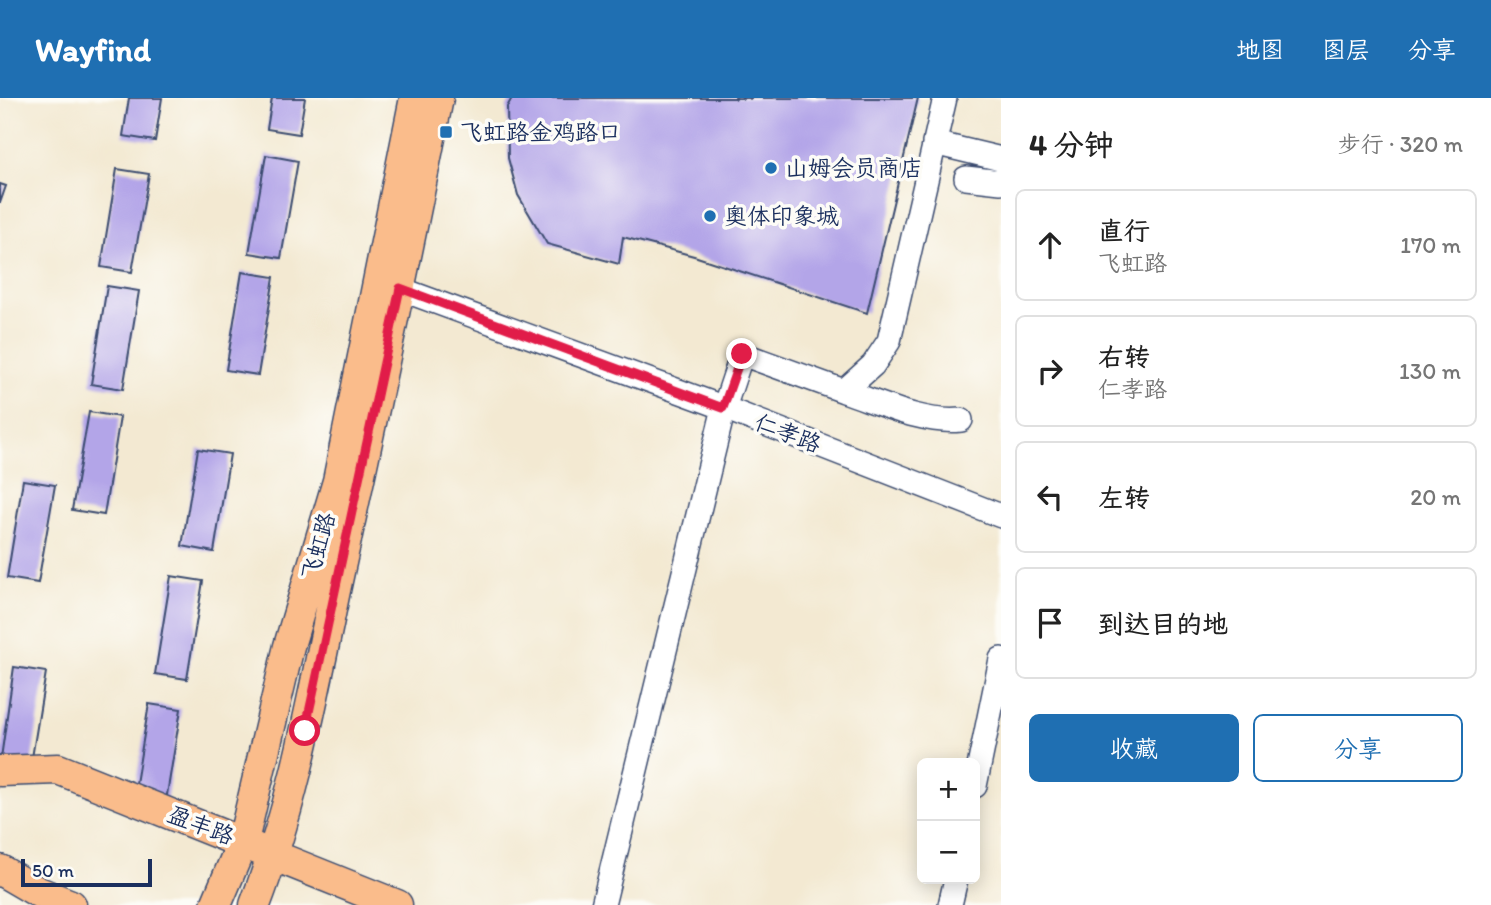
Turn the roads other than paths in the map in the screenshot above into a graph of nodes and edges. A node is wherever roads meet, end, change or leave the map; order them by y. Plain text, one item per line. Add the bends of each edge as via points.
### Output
1 (415, 98) edge
2 (438, 98) edge
3 (945, 98) edge
4 (934, 143) junction
5 (1001, 159) edge
6 (966, 178) dead end
7 (1001, 181) edge
8 (389, 285) junction
9 (844, 391) junction
10 (723, 408) junction
11 (961, 420) dead end
12 (1001, 516) edge
13 (1001, 659) edge
14 (980, 762) edge
15 (0, 771) edge
16 (243, 841) junction
17 (274, 854) junction
18 (0, 870) edge
19 (955, 884) edge
20 (71, 905) edge
21 (216, 905) edge
22 (255, 905) edge
23 (397, 905) edge
24 (603, 905) edge
25 (950, 905) edge

1 - 8 main road, 飞虹路
2 - 8 main road, 飞虹路
3 - 4 street
4 - 5 street
4 - 9 street via 888,341 873,365
6 - 7 street
8 - 10 street, 仁孝路
8 - 16 main road, 飞虹路 via 289,646
8 - 17 main road, 飞虹路 via 305,731
9 - 10 street via 742,354
9 - 11 street via 923,416
10 - 12 street, 仁孝路
10 - 24 street
13 - 14 street
15 - 16 main road, 盈丰路 via 58,769
16 - 17 main road, 盈丰路
16 - 21 main road, 飞虹路
17 - 22 main road, 飞虹路
17 - 23 main road, 盈丰路
18 - 20 main road
19 - 25 street

